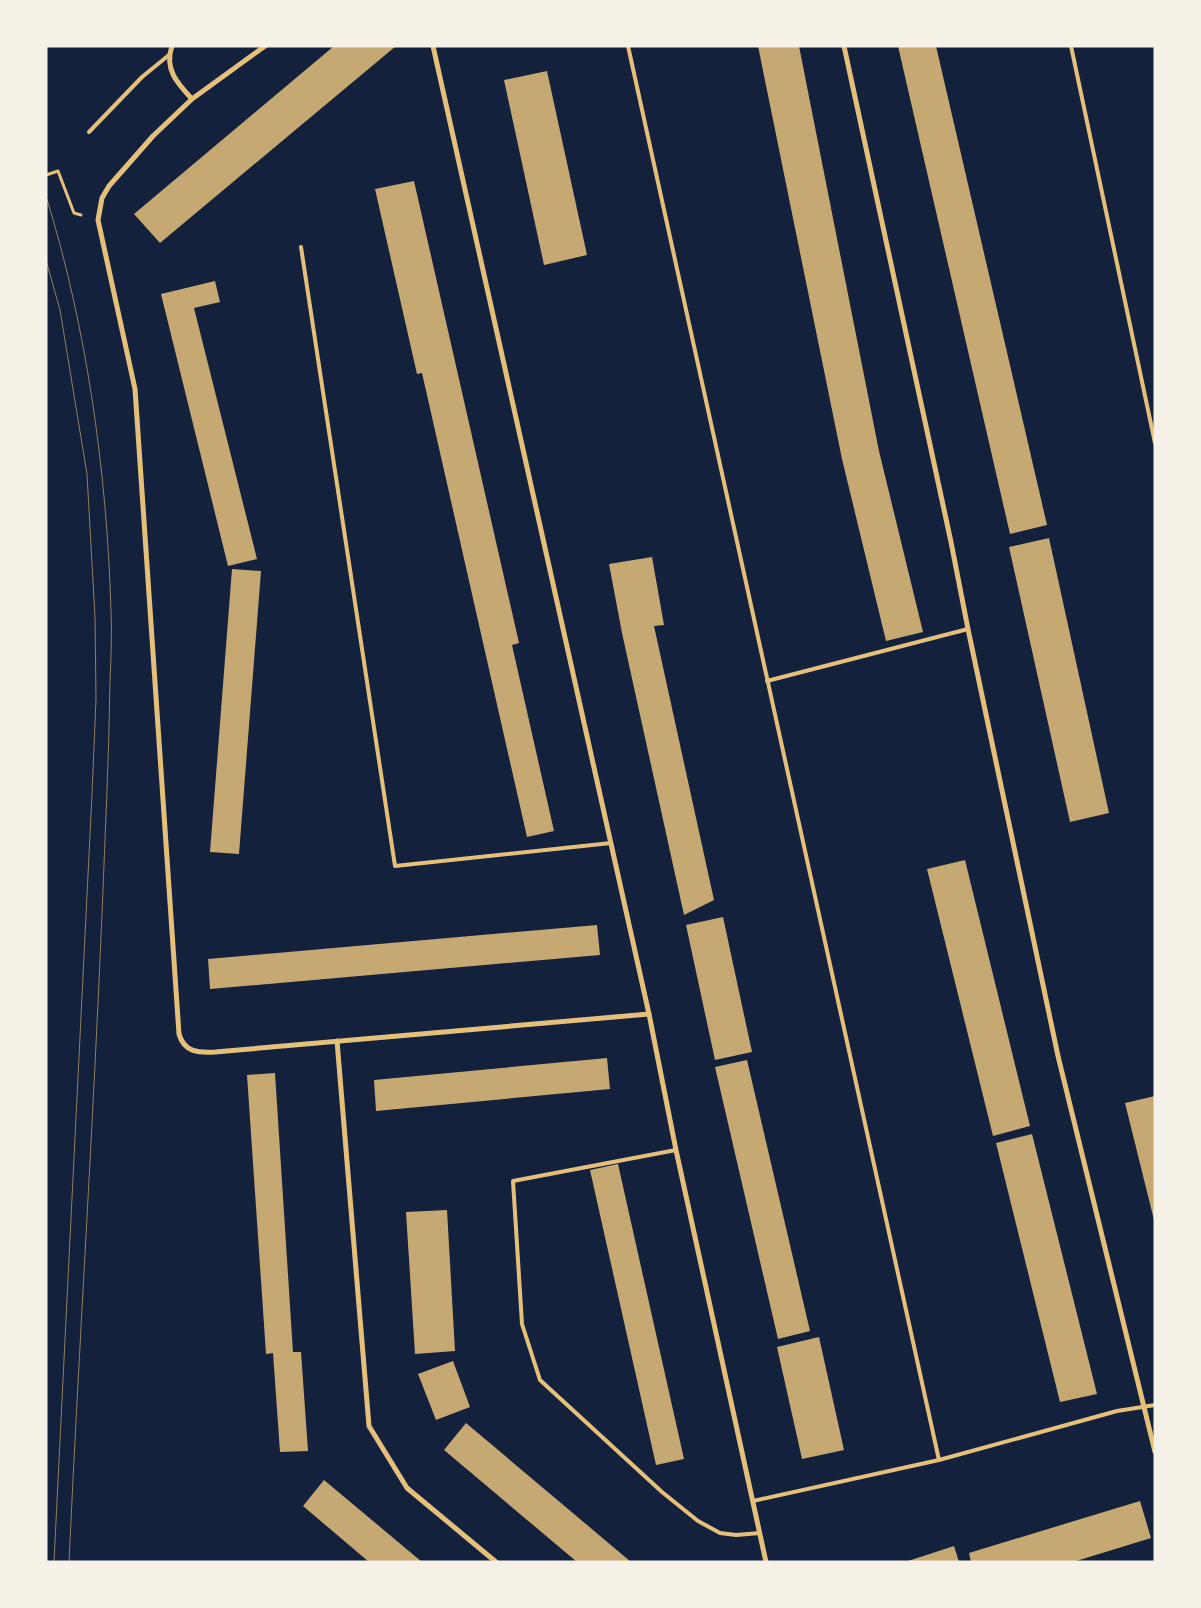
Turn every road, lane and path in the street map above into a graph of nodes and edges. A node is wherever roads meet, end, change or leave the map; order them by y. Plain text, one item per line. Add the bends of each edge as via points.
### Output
1 (172, 46) edge
2 (265, 46) edge
3 (433, 46) edge
4 (628, 46) edge
5 (844, 46) edge
6 (1071, 46) edge
7 (169, 55) junction
8 (192, 99) junction
9 (89, 132) dead end
10 (46, 175) edge
11 (98, 220) junction
12 (301, 247) dead end
13 (1155, 443) edge
14 (968, 629) junction
15 (767, 681) junction
16 (611, 843) junction
17 (649, 1014) junction
18 (337, 1040) junction
19 (676, 1150) junction
20 (1155, 1404) edge
21 (1144, 1407) junction
22 (1155, 1452) edge
23 (939, 1460) junction
24 (753, 1501) junction
25 (760, 1533) junction
26 (496, 1562) edge
27 (766, 1562) edge

1 - 7 street
2 - 8 street
3 - 16 street
4 - 15 lane
5 - 14 street
6 - 13 lane
7 - 8 street via 174,77
7 - 9 lane
8 - 11 street via 171,117 109,186 102,198
10 - 11 path via 58,171 74,213
11 - 18 street via 135,389 179,1034 185,1047 199,1053
12 - 16 lane via 394,866
14 - 15 lane
14 - 21 street via 1058,1056
15 - 23 lane
16 - 17 street
17 - 18 street
17 - 19 street
18 - 26 street via 369,1426 408,1488
19 - 24 street
19 - 25 lane via 513,1181 522,1324 540,1380 662,1492 698,1521 720,1533
20 - 21 lane
21 - 22 street
21 - 23 lane via 1117,1411
23 - 24 lane
24 - 25 street
25 - 27 street

